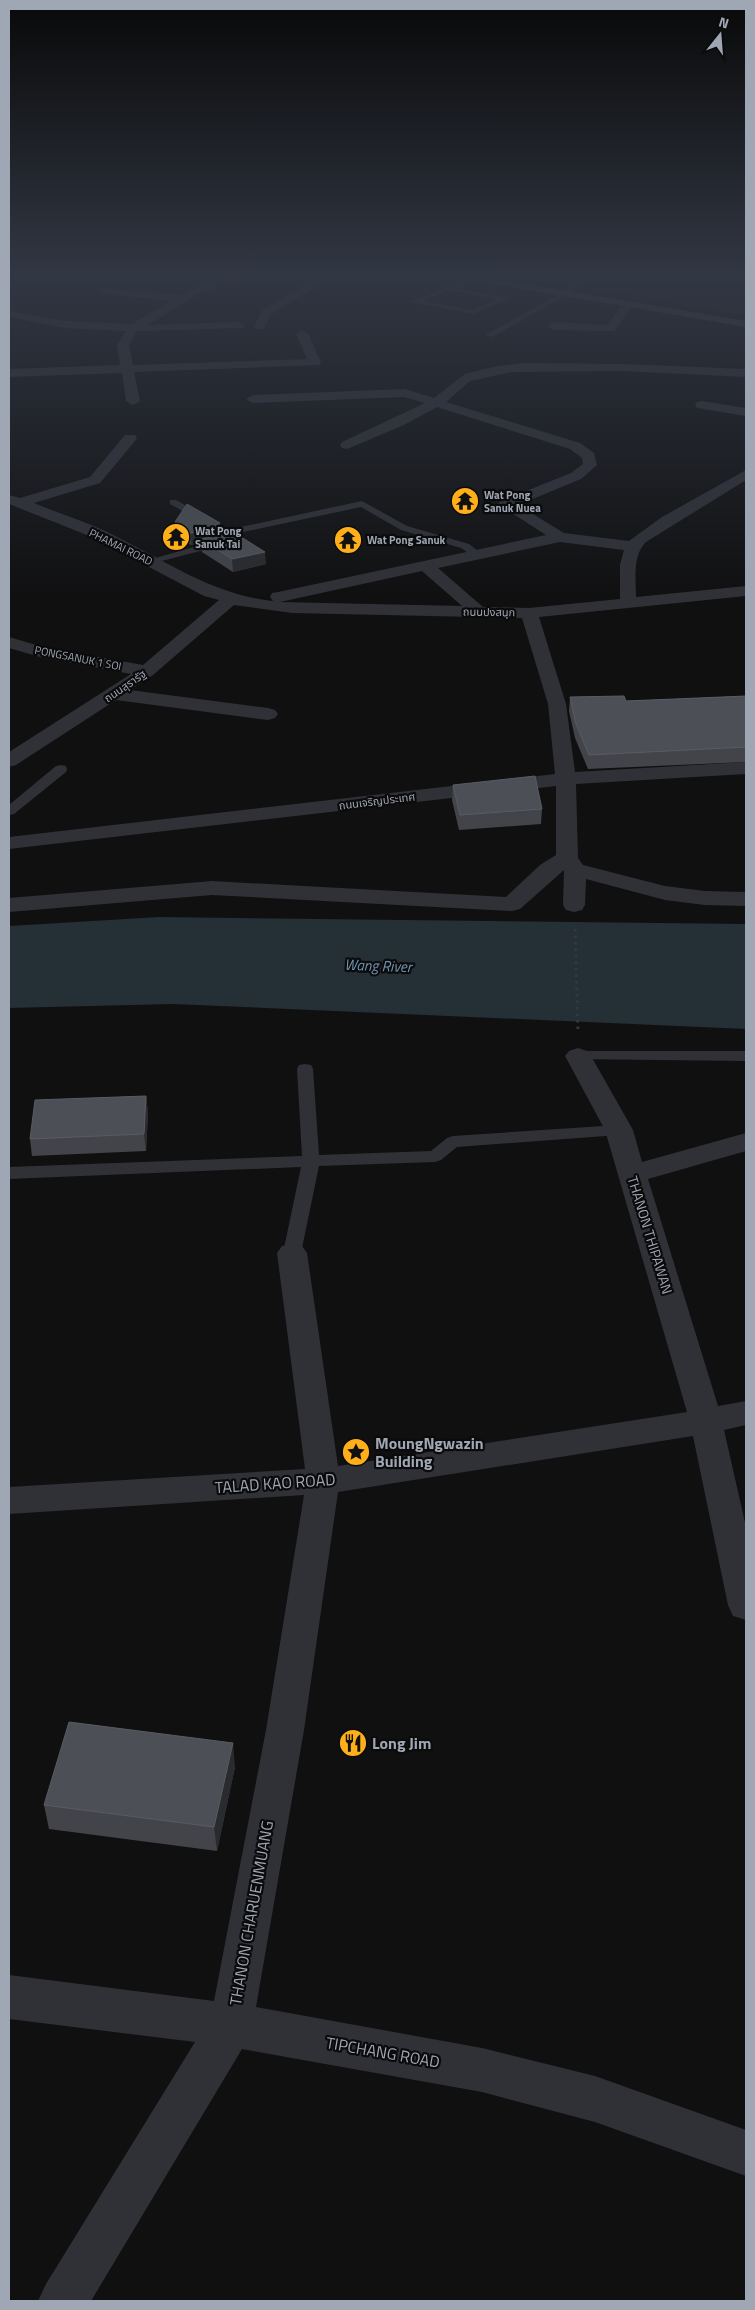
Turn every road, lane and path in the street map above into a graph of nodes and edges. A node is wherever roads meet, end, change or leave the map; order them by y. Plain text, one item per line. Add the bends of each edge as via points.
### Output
1 (129, 381) edge
2 (461, 381) edge
3 (253, 398) dead end
4 (133, 401) dead end
5 (435, 402) junction
6 (702, 405) dead end
7 (746, 412) edge
8 (130, 438) dead end
9 (347, 445) dead end
10 (746, 474) edge
11 (731, 485) junction
12 (746, 488) edge
13 (14, 501) edge
14 (173, 502) dead end
15 (224, 530) junction
16 (560, 537) junction
17 (246, 543) edge
18 (634, 546) junction
19 (478, 555) junction
20 (150, 561) junction
21 (425, 565) junction
22 (746, 591) edge
23 (238, 601) junction
24 (628, 602) junction
25 (479, 612) junction
26 (529, 613) junction
27 (9, 642) edge
28 (147, 671) junction
29 (115, 694) junction
30 (576, 703) edge
31 (556, 704) junction
32 (268, 714) dead end
33 (9, 761) edge
34 (746, 768) edge
35 (61, 769) dead end
36 (566, 779) junction
37 (9, 811) edge
38 (9, 843) edge
39 (571, 864) junction
40 (746, 899) edge
41 (9, 905) edge
42 (574, 905) joint
43 (578, 1056) junction
44 (746, 1056) edge
45 (305, 1069) dead end
46 (620, 1130) junction
47 (746, 1142) edge
48 (311, 1161) junction
49 (9, 1173) edge
50 (632, 1174) junction
51 (292, 1253) joint
52 (746, 1413) edge
53 (706, 1420) junction
54 (323, 1481) junction
55 (9, 1500) edge
56 (746, 1605) edge
57 (9, 1997) edge
58 (231, 2024) junction
59 (746, 2153) edge
60 (63, 2301) edge

1 - 4 street
2 - 5 street via 451,393
3 - 5 street via 393,392
5 - 9 street
5 - 16 street via 575,446 589,456 590,465 576,476 506,504
6 - 7 street
8 - 13 street via 95,480
10 - 11 street
11 - 12 street
11 - 18 street via 659,526
13 - 20 street, PHAMAI ROAD via 98,534
14 - 15 lane
15 - 17 lane
15 - 19 lane via 240,530 362,504 404,528 465,546
15 - 20 lane via 218,543
16 - 18 street
16 - 19 street
18 - 24 street via 628,563
19 - 21 street
20 - 23 street, PHAMAI ROAD via 210,592
21 - 23 street
21 - 25 street
22 - 24 street, ถนนปงสนุก
23 - 25 street, ถนนปงสนุก via 292,608
23 - 28 street, ถนนสุรารัฐ
24 - 26 street, ถนนปงสนุก
25 - 26 street, ถนนปงสนุก
26 - 31 street
27 - 28 street, PONGSANUK 1 SOI via 40,652
28 - 29 street, ถนนสุรารัฐ
29 - 32 street
29 - 33 street, ถนนสุรารัฐ
30 - 31 street
31 - 36 street
34 - 36 street, ถนนเจริญประเทศ
35 - 37 lane
36 - 38 street, ถนนเจริญประเทศ
36 - 39 street
39 - 40 street via 665,893
39 - 41 street via 548,870 512,904 212,888
39 - 42 street
42 - 43 path
43 - 44 lane
43 - 46 street, THANON THIPAWAN
45 - 48 lane
46 - 48 lane via 453,1142 435,1156
46 - 50 street, THANON THIPAWAN
47 - 50 street
48 - 49 lane
48 - 51 lane
50 - 53 street, THANON THIPAWAN
51 - 54 street, THANON CHARUENMUANG
52 - 53 street, TALAD KAO ROAD
53 - 54 street, TALAD KAO ROAD
53 - 56 street, THANON THIPAWAN
54 - 55 street, TALAD KAO ROAD
54 - 58 street, THANON CHARUENMUANG via 285,1730
57 - 58 street, TIPCHANG ROAD
58 - 59 street, TIPCHANG ROAD via 482,2070 595,2100
58 - 60 street, THANON CHARUENMUANG

